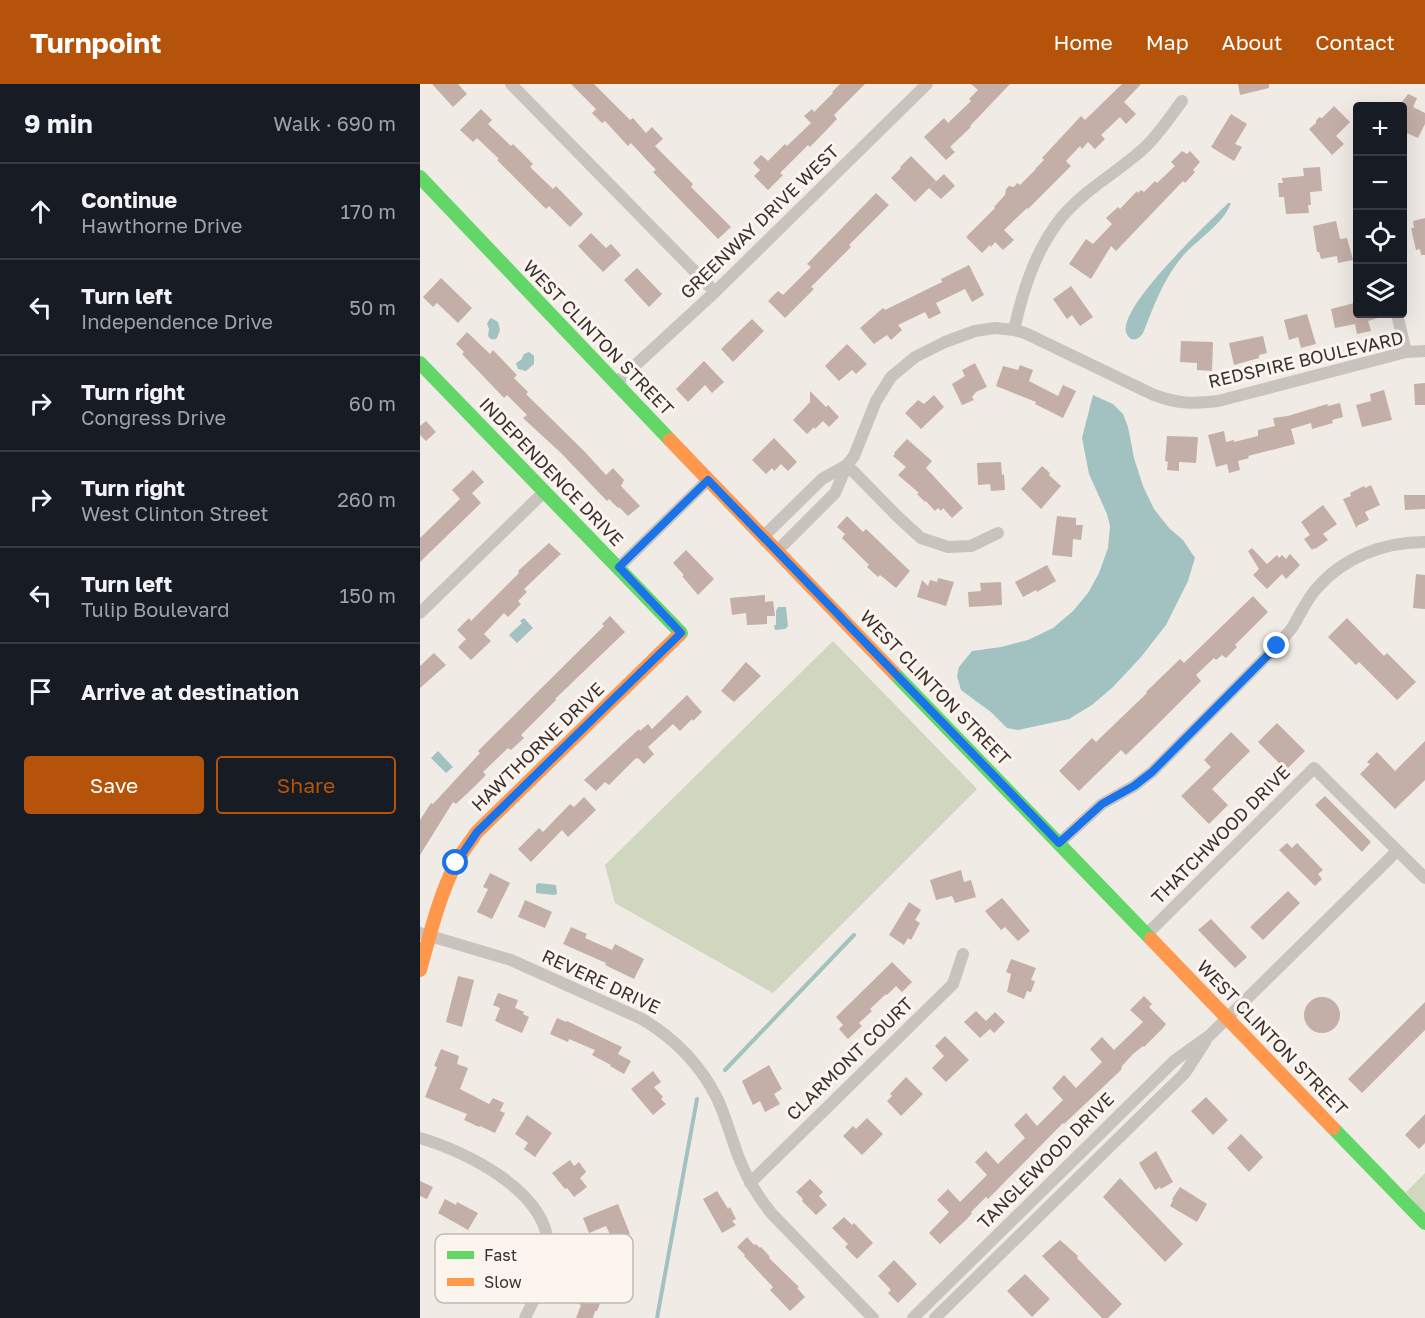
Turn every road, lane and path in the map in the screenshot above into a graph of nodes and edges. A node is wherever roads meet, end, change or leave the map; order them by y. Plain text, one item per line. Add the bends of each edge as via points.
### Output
1 (512, 84) edge
2 (927, 84) edge
3 (1182, 101) dead end
4 (420, 177) edge
5 (715, 292) junction
6 (1398, 318) edge
7 (1014, 330) junction
8 (1425, 351) edge
9 (1406, 352) junction
10 (420, 363) edge
11 (616, 383) junction
12 (847, 465) junction
13 (708, 480) junction
14 (545, 491) junction
15 (998, 533) dead end
16 (763, 537) junction
17 (1425, 542) edge
18 (777, 551) junction
19 (619, 567) junction
20 (420, 613) edge
21 (681, 633) joint
22 (1059, 843) junction
23 (1398, 851) junction
24 (1425, 878) edge
25 (425, 934) edge
26 (1147, 934) junction
27 (963, 954) dead end
28 (420, 970) edge
29 (1228, 1018) junction
30 (1209, 1036) junction
31 (420, 1138) edge
32 (750, 1183) junction
33 (1425, 1223) edge
34 (548, 1234) edge
35 (532, 1303) edge
36 (525, 1318) edge
37 (873, 1318) edge
38 (913, 1318) edge
39 (935, 1318) edge

1 - 5 street
2 - 5 street, GREENWAY DRIVE WEST
3 - 7 street via 1143,149 1083,195 1061,218 1030,271
4 - 11 street, WEST CLINTON STREET
5 - 11 street, GREENWAY DRIVE WEST
6 - 9 street
7 - 9 street, REDSPIRE BOULEVARD via 1154,395 1192,404 1218,401
7 - 12 street, REDSPIRE BOULEVARD via 975,332 945,342 903,366 879,394
8 - 9 street, REDSPIRE BOULEVARD
10 - 14 street, INDEPENDENCE DRIVE
11 - 13 street, WEST CLINTON STREET
12 - 15 street via 921,538 948,547 971,546
12 - 16 street via 822,479
12 - 18 street, REDSPIRE BOULEVARD via 835,493
13 - 16 street, WEST CLINTON STREET
13 - 19 street
14 - 19 street, INDEPENDENCE DRIVE
14 - 20 street
16 - 18 street, WEST CLINTON STREET
17 - 22 street via 1382,547 1362,554 1332,573 1316,589 1277,646 1152,772 1102,804
18 - 22 street, WEST CLINTON STREET
19 - 21 street, INDEPENDENCE DRIVE
21 - 25 street, HAWTHORNE DRIVE via 477,832 456,863
22 - 26 street, WEST CLINTON STREET
23 - 24 street
23 - 26 street, THATCHWOOD DRIVE via 1314,768
23 - 29 street, TANGLEWOOD DRIVE
25 - 28 street, HAWTHORNE DRIVE
25 - 32 street, REVERE DRIVE via 511,960 623,1010 678,1044 717,1098
26 - 29 street, WEST CLINTON STREET
27 - 32 street, CLARMONT COURT via 953,984
29 - 30 street, TANGLEWOOD DRIVE
29 - 33 street, WEST CLINTON STREET
30 - 38 street, TANGLEWOOD DRIVE via 1174,1061
30 - 39 street, TANGLEWOOD DRIVE via 1185,1073
31 - 34 street via 464,1155 515,1188 531,1202
32 - 37 street, REVERE DRIVE via 772,1214
35 - 36 street

